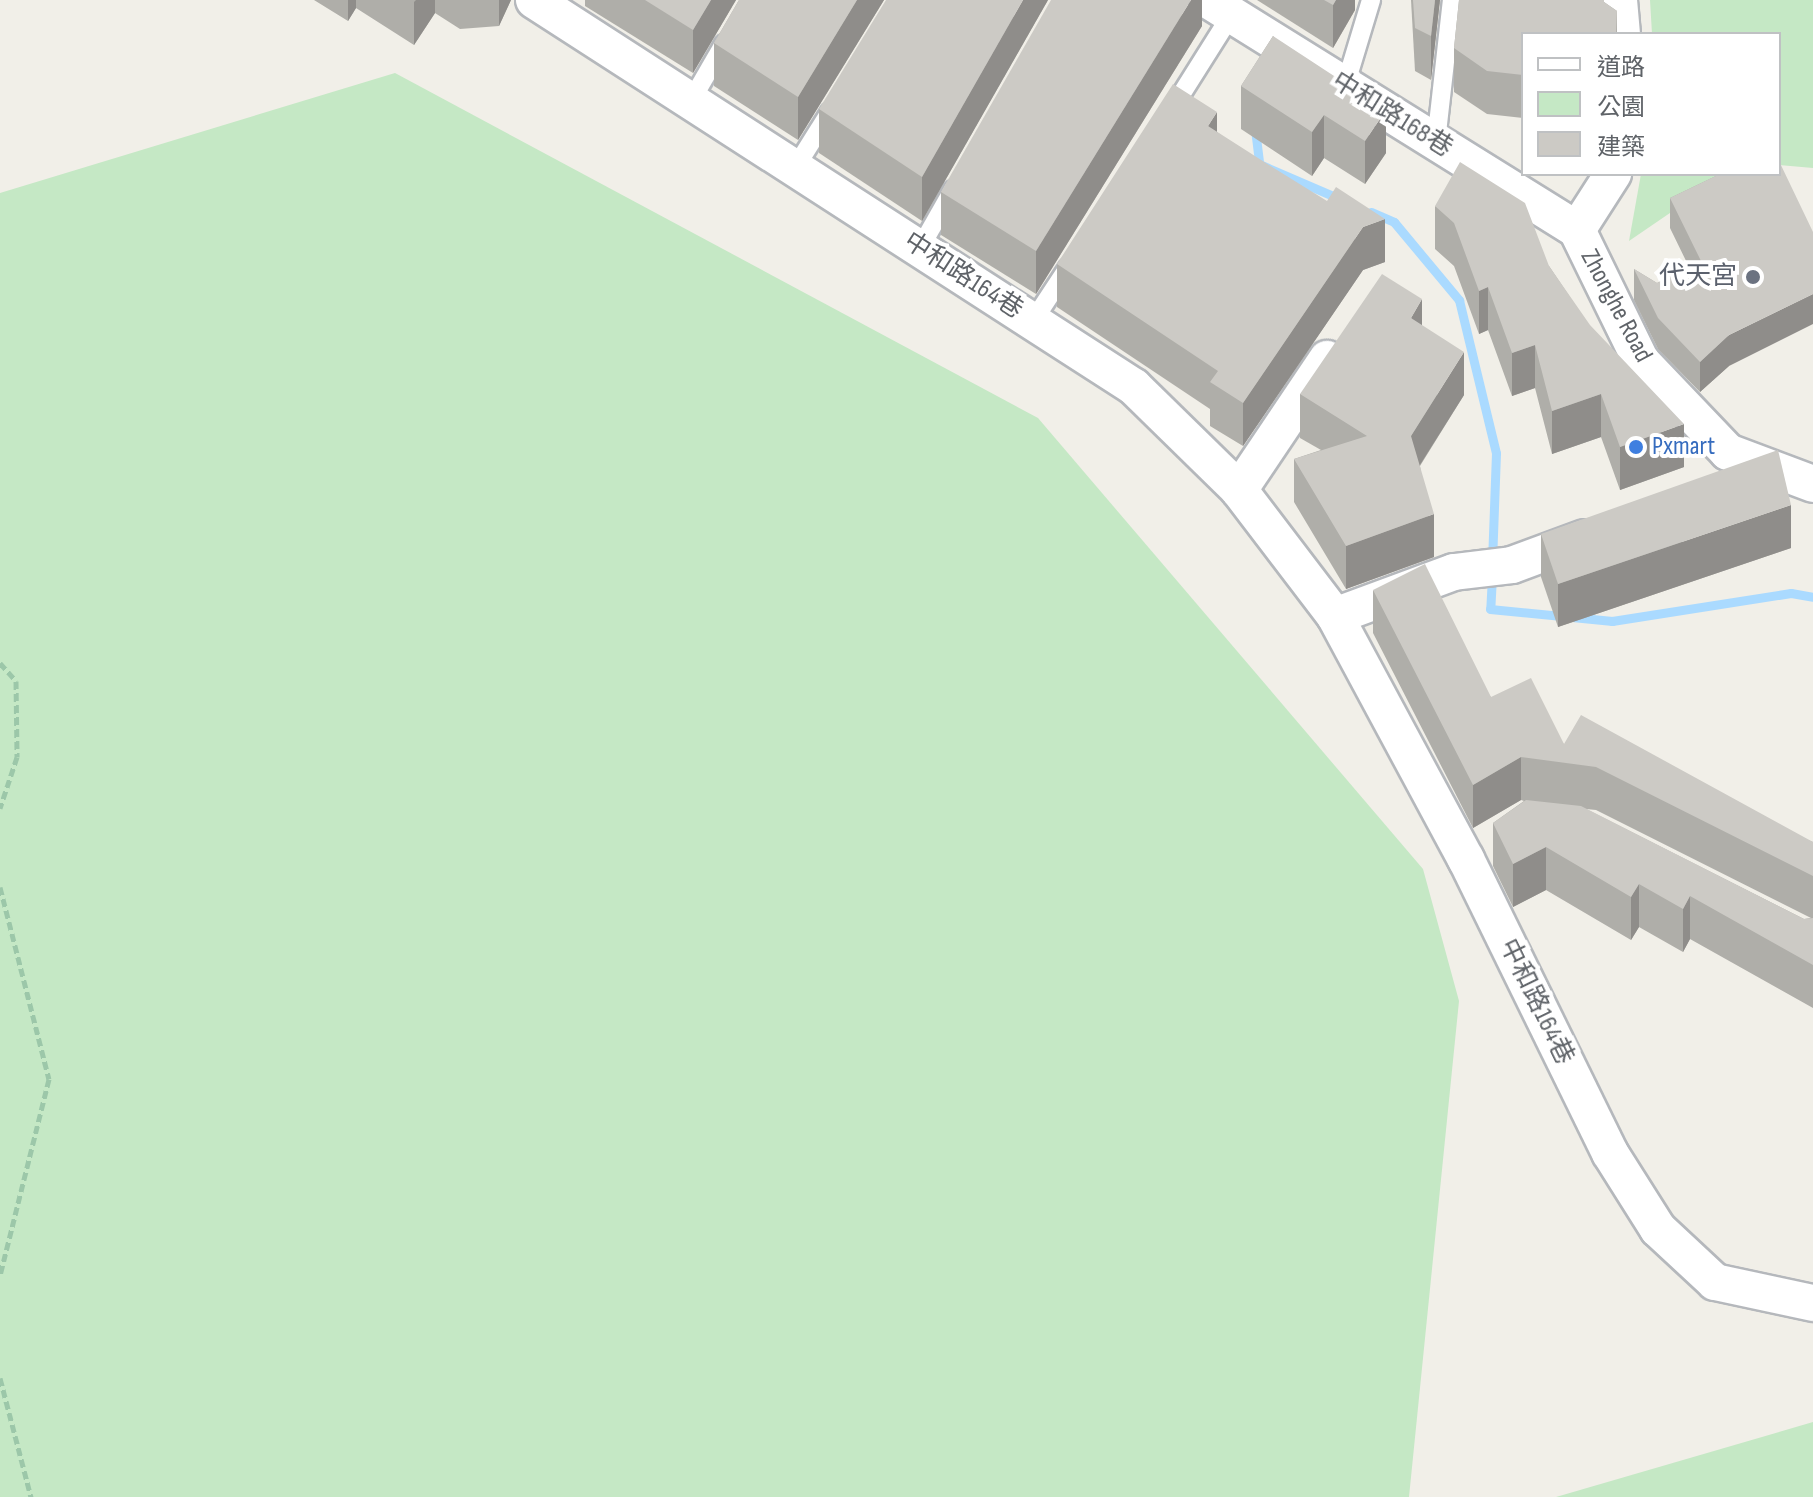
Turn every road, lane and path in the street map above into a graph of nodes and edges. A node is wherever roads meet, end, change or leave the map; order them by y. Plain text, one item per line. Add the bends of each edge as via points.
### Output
1 (1371, 0) edge
2 (1452, 0) edge
3 (1619, 0) edge
4 (552, 5) edge
5 (1227, 5) edge
6 (735, 25) edge
7 (1622, 32) edge
8 (1346, 83) junction
9 (843, 91) edge
10 (691, 101) junction
11 (1161, 128) edge
12 (1436, 142) junction
13 (967, 165) edge
14 (795, 168) junction
15 (1612, 176) edge
16 (1577, 230) junction
17 (1084, 244) edge
18 (920, 248) junction
19 (1033, 321) junction
20 (1345, 334) edge
21 (1768, 471) junction
22 (1813, 484) edge
23 (1725, 487) edge
24 (1239, 490) junction
25 (1626, 523) edge
26 (1335, 616) junction
27 (0, 663) edge
28 (0, 808) edge
29 (1499, 836) edge
30 (1466, 859) junction
31 (0, 887) edge
32 (0, 1275) edge
33 (1813, 1303) edge
34 (0, 1378) edge
35 (31, 1497) edge

1 - 8 lane
2 - 12 lane
3 - 7 street
4 - 10 street, 中和路164巷
5 - 8 street, 中和路168巷
5 - 11 lane
6 - 10 lane
8 - 12 street, 中和路168巷
9 - 14 lane
10 - 14 street, 中和路164巷
12 - 16 street, 中和路168巷
13 - 18 lane
14 - 18 street, 中和路164巷
15 - 16 street
16 - 21 street, Zhonghe Road via 1641,361 1728,452
17 - 19 lane
18 - 19 street, 中和路164巷
19 - 24 street, 中和路164巷 via 1134,387
20 - 24 street
21 - 22 street, Zhonghe Road
21 - 23 street
24 - 26 street, 中和路164巷
25 - 26 street via 1512,565 1454,572
26 - 30 street, 中和路164巷
27 - 28 path via 16,681 17,757
29 - 30 street
30 - 33 street, 中和路164巷 via 1610,1153 1658,1229 1715,1282
31 - 32 path via 49,1079
34 - 35 path

